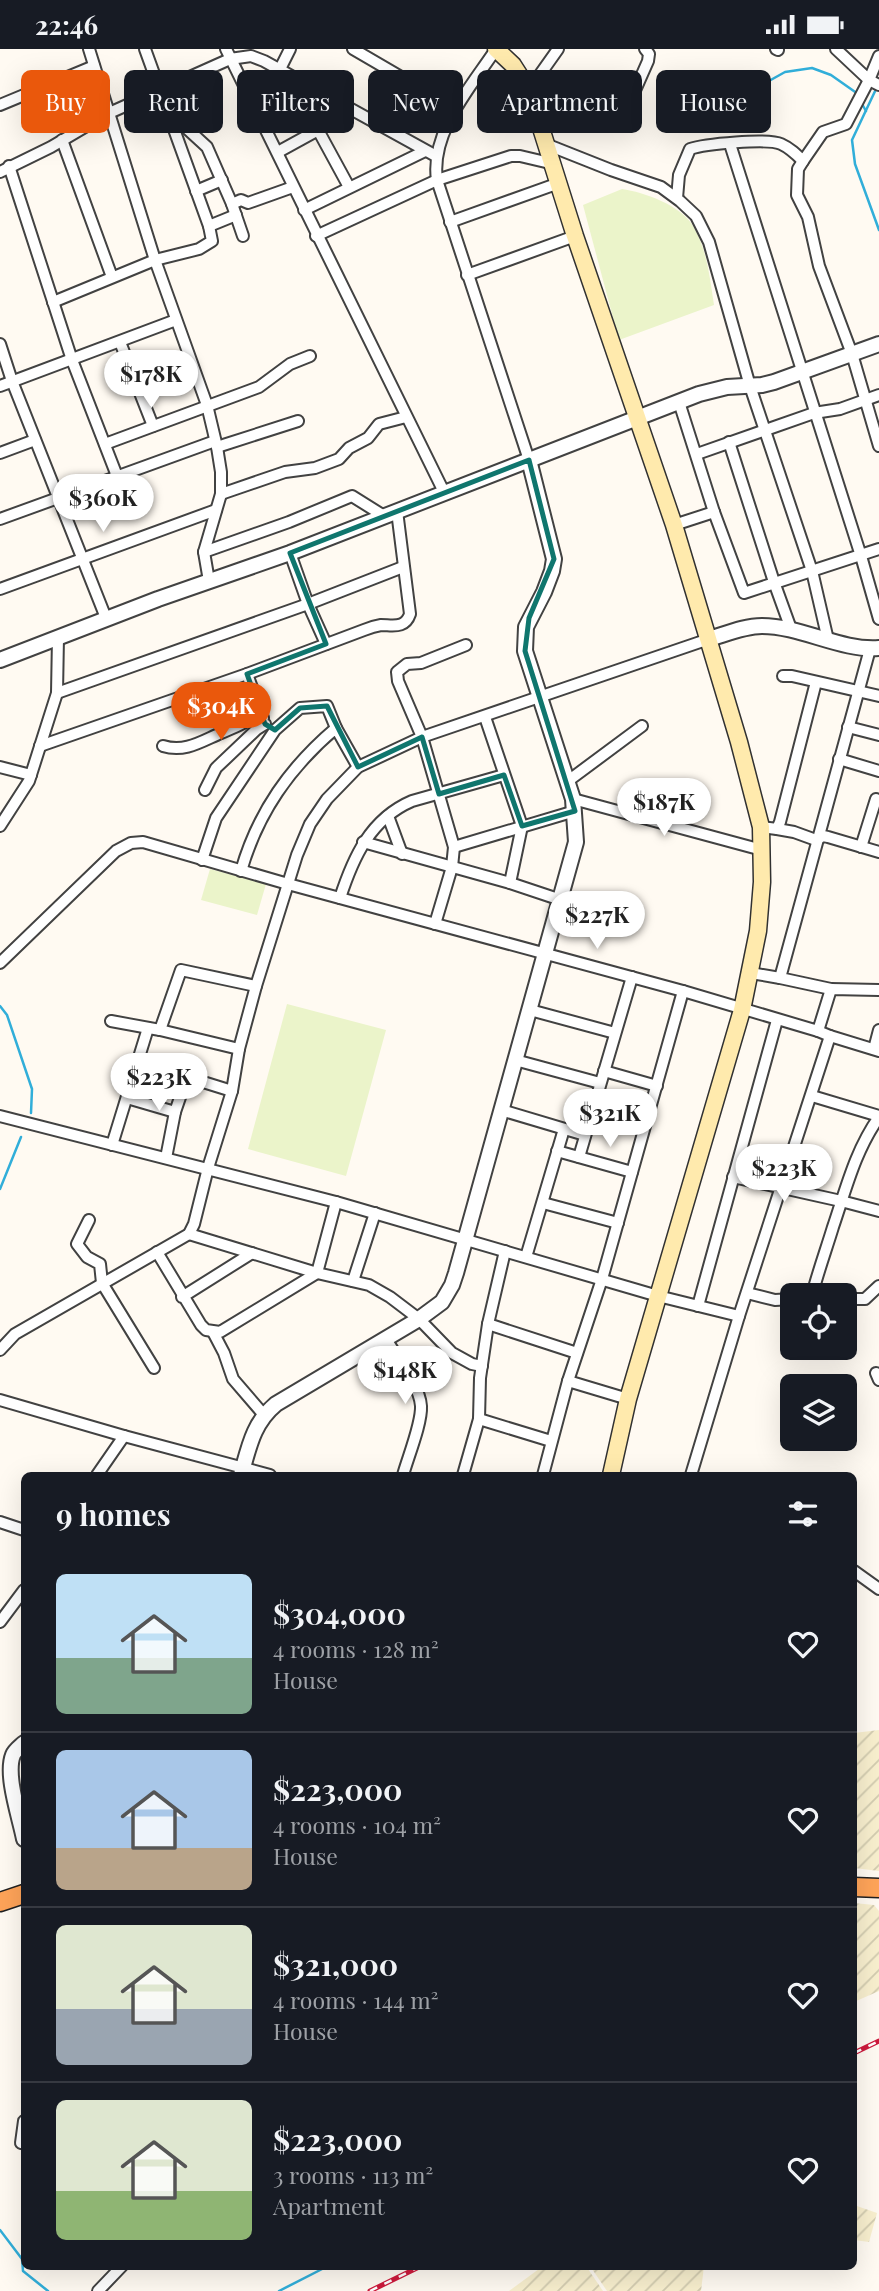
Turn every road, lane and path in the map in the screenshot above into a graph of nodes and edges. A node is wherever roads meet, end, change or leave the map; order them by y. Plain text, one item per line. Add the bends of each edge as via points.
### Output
1 (89, 49) edge
2 (145, 49) edge
3 (290, 49) edge
4 (353, 49) edge
5 (496, 49) edge
6 (558, 49) edge
7 (645, 49) edge
8 (836, 49) edge
9 (228, 54) edge
10 (879, 55) edge
11 (94, 66) junction
12 (280, 69) joint
13 (95, 70) edge
14 (152, 70) edge
15 (199, 70) edge
16 (389, 70) edge
17 (516, 70) edge
18 (543, 70) edge
19 (642, 75) edge
20 (874, 83) edge
21 (463, 98) edge
22 (0, 105) edge
23 (354, 111) edge
24 (110, 123) edge
25 (74, 133) edge
26 (175, 133) edge
27 (192, 133) edge
28 (313, 133) edge
29 (320, 133) edge
30 (446, 133) edge
31 (544, 133) edge
32 (62, 140) junction
33 (730, 144) junction
34 (548, 145) junction
35 (425, 151) junction
36 (278, 152) junction
37 (436, 156) junction
38 (803, 161) junction
39 (554, 164) junction
40 (5, 169) edge
41 (222, 180) junction
42 (437, 180) junction
43 (559, 183) junction
44 (293, 187) junction
45 (349, 187) junction
46 (196, 191) junction
47 (677, 198) junction
48 (234, 209) junction
49 (304, 210) junction
50 (450, 222) junction
51 (209, 226) junction
52 (243, 236) dead end
53 (316, 236) junction
54 (575, 236) junction
55 (155, 261) junction
56 (467, 275) junction
57 (111, 277) junction
58 (53, 302) junction
59 (176, 320) junction
60 (120, 342) junction
61 (0, 344) edge
62 (879, 344) edge
63 (852, 354) junction
64 (310, 356) dead end
65 (72, 360) junction
66 (802, 372) junction
67 (12, 381) junction
68 (0, 386) edge
69 (750, 386) junction
70 (879, 395) edge
71 (865, 401) junction
72 (680, 402) junction
73 (207, 405) junction
74 (814, 413) junction
75 (407, 417) junction
76 (638, 419) junction
77 (298, 421) dead end
78 (153, 426) junction
79 (764, 432) junction
80 (35, 440) junction
81 (729, 442) junction
82 (105, 444) junction
83 (216, 444) junction
84 (879, 446) edge
85 (0, 453) edge
86 (697, 454) junction
87 (529, 460) junction
88 (117, 476) junction
89 (443, 492) junction
90 (221, 493) junction
91 (58, 498) junction
92 (216, 510) junction
93 (714, 512) junction
94 (391, 513) junction
95 (0, 519) edge
96 (674, 525) junction
97 (879, 549) edge
98 (204, 552) junction
99 (290, 553) junction
100 (861, 556) junction
101 (82, 559) junction
102 (403, 567) junction
103 (812, 571) junction
104 (209, 581) junction
105 (774, 582) junction
106 (0, 589) edge
107 (308, 604) junction
108 (106, 618) junction
109 (879, 619) edge
110 (792, 629) junction
111 (58, 637) junction
112 (709, 639) junction
113 (828, 640) junction
114 (326, 644) junction
115 (466, 645) dead end
116 (874, 648) edge
117 (0, 660) edge
118 (247, 674) junction
119 (783, 676) dead end
120 (816, 682) junction
121 (858, 691) junction
122 (57, 693) junction
123 (879, 696) edge
124 (541, 697) junction
125 (260, 712) junction
126 (485, 717) junction
127 (642, 726) dead end
128 (270, 727) junction
129 (848, 727) junction
130 (336, 728) junction
131 (879, 735) edge
132 (422, 737) junction
133 (40, 746) junction
134 (163, 746) dead end
135 (839, 759) junction
136 (0, 767) edge
137 (358, 767) junction
138 (879, 771) edge
139 (31, 775) junction
140 (504, 775) junction
141 (568, 781) junction
142 (205, 790) dead end
143 (439, 794) junction
144 (876, 799) dead end
145 (574, 805) junction
146 (388, 816) junction
147 (522, 825) junction
148 (0, 827) edge
149 (769, 828) junction
150 (816, 840) junction
151 (363, 842) junction
152 (454, 847) junction
153 (861, 847) junction
154 (762, 850) junction
155 (879, 852) edge
156 (402, 854) junction
157 (202, 860) junction
158 (452, 867) junction
159 (241, 871) junction
160 (510, 883) junction
161 (288, 884) junction
162 (340, 898) junction
163 (561, 900) junction
164 (435, 924) junction
165 (546, 954) junction
166 (0, 963) edge
167 (751, 973) junction
168 (632, 977) junction
169 (780, 978) junction
170 (256, 986) junction
171 (831, 989) junction
172 (879, 990) edge
173 (683, 991) junction
174 (530, 1010) junction
175 (742, 1010) junction
176 (777, 1020) junction
177 (111, 1021) dead end
178 (154, 1029) junction
179 (879, 1030) edge
180 (818, 1031) junction
181 (615, 1033) junction
182 (830, 1036) junction
183 (239, 1049) junction
184 (876, 1050) edge
185 (515, 1060) junction
186 (137, 1066) junction
187 (604, 1071) junction
188 (187, 1077) junction
189 (600, 1083) junction
190 (657, 1086) junction
191 (232, 1091) junction
192 (812, 1096) junction
193 (127, 1098) junction
194 (501, 1110) junction
195 (175, 1112) junction
196 (0, 1117) edge
197 (879, 1117) edge
198 (564, 1129) junction
199 (585, 1135) junction
200 (112, 1145) junction
201 (557, 1151) junction
202 (579, 1157) junction
203 (166, 1158) junction
204 (208, 1168) junction
205 (632, 1172) junction
206 (733, 1177) junction
207 (782, 1187) junction
208 (841, 1201) junction
209 (336, 1202) junction
210 (543, 1203) junction
211 (879, 1211) edge
212 (375, 1213) junction
213 (89, 1220) dead end
214 (618, 1223) junction
215 (189, 1234) junction
216 (464, 1240) junction
217 (505, 1251) junction
218 (157, 1252) junction
219 (252, 1253) junction
220 (526, 1257) junction
221 (317, 1273) junction
222 (602, 1279) junction
223 (353, 1281) junction
224 (102, 1283) junction
225 (816, 1283) edge
226 (879, 1287) edge
227 (747, 1293) junction
228 (658, 1296) junction
229 (183, 1297) junction
230 (857, 1299) edge
231 (780, 1300) edge
232 (698, 1306) junction
233 (739, 1316) junction
234 (419, 1319) junction
235 (488, 1324) junction
236 (213, 1332) junction
237 (386, 1339) junction
238 (0, 1350) edge
239 (578, 1353) junction
240 (482, 1366) junction
241 (155, 1369) dead end
242 (568, 1381) junction
243 (628, 1399) junction
244 (0, 1400) edge
245 (264, 1415) junction
246 (479, 1419) junction
247 (124, 1436) junction
248 (551, 1441) junction
249 (242, 1471) edge
250 (99, 1472) edge
251 (404, 1472) edge
252 (467, 1472) edge
253 (544, 1472) edge
254 (612, 1472) edge
255 (692, 1472) edge
256 (0, 1522) edge
257 (21, 1529) edge
258 (857, 1573) edge
259 (879, 1589) edge
260 (21, 1594) edge
261 (0, 1622) edge
262 (21, 1746) edge
263 (21, 1825) edge
264 (857, 1888) edge
265 (879, 1888) edge
266 (21, 1895) edge
267 (0, 1902) edge
268 (118, 2270) edge
269 (98, 2291) edge

1 - 11 street
2 - 14 street
3 - 12 street
4 - 16 street
5 - 17 main road
5 - 21 street
6 - 18 street
7 - 19 street via 649,54
8 - 20 street
9 - 12 street via 251,56
9 - 15 street
9 - 36 street
10 - 20 street
11 - 13 street
11 - 22 street
20 - 38 street via 846,124 823,132
23 - 35 street
24 - 55 street
25 - 32 street
26 - 46 street
27 - 41 street via 207,147
28 - 36 street
29 - 45 street
30 - 37 street
31 - 34 main road
32 - 40 street
32 - 57 street
33 - 38 street via 777,142
33 - 47 street via 690,149 679,175
33 - 66 street
34 - 39 main road
34 - 47 street via 661,187
35 - 37 street
35 - 45 street
36 - 44 street
37 - 42 street
38 - 63 street via 798,169 797,195
39 - 42 street via 516,155
39 - 43 main road
40 - 58 street
41 - 46 street
41 - 48 street
42 - 50 street
42 - 53 street
43 - 50 street
43 - 54 main road
44 - 48 street via 248,203 241,200
44 - 49 street
45 - 49 street
46 - 51 street
47 - 69 street via 696,216 709,242
48 - 51 street
48 - 52 street
49 - 53 street
50 - 56 street
51 - 55 street via 212,241
53 - 75 street
54 - 56 street
54 - 76 main road
55 - 57 street
55 - 59 street
56 - 87 street
57 - 58 street
58 - 65 street
59 - 60 street
59 - 73 street
60 - 65 street
60 - 78 street
61 - 67 street
62 - 63 street
63 - 66 street
63 - 71 street
64 - 73 street via 290,364 259,387
65 - 67 street
65 - 82 street
66 - 69 street
66 - 74 street
67 - 68 street
67 - 80 street
69 - 72 street via 727,387
69 - 79 street
70 - 71 street
71 - 74 street
71 - 84 street
72 - 76 street
72 - 86 street
73 - 78 street
73 - 83 street
74 - 79 street
74 - 100 street
75 - 89 street
75 - 90 street via 379,424 339,459
76 - 87 street
76 - 96 main road
77 - 83 street
78 - 82 street
79 - 81 street
79 - 103 street
80 - 85 street
80 - 91 street
81 - 86 street
81 - 105 street
82 - 88 street
83 - 88 street
83 - 90 street
86 - 93 street
87 - 89 street
87 - 124 street via 554,559 524,639
88 - 91 street
89 - 94 street
90 - 92 street
91 - 95 street
91 - 101 street
92 - 98 street
92 - 101 street
93 - 96 street
93 - 105 street via 744,593
94 - 98 street via 352,496
94 - 99 street
94 - 102 street
96 - 112 main road
97 - 100 street
98 - 104 street
99 - 104 street
99 - 107 street
100 - 103 street
100 - 109 street
101 - 106 street
101 - 108 street
102 - 107 street
102 - 114 street via 408,619
103 - 105 street
103 - 113 street
104 - 108 street
105 - 110 street
107 - 114 street
107 - 122 street
108 - 111 street
110 - 112 street via 759,626
110 - 113 street
111 - 117 street
111 - 122 street
112 - 124 street
112 - 149 main road
113 - 116 street
114 - 118 street
115 - 132 street via 407,664 397,672
116 - 121 street
118 - 125 street
118 - 133 street
119 - 120 street
120 - 121 street
120 - 149 street via 787,799
121 - 123 street
121 - 129 street
122 - 133 street
124 - 126 street
124 - 141 street
125 - 128 street
125 - 134 street via 203,742 173,749
126 - 132 street
126 - 140 street
127 - 141 street
128 - 130 street via 300,708 327,706
128 - 142 street via 257,729 216,768
128 - 157 street via 216,818
129 - 131 street
129 - 135 street
130 - 137 street
130 - 159 street via 317,744 267,806
132 - 137 street
132 - 143 street
133 - 139 street
135 - 138 street
135 - 150 street
136 - 139 street
137 - 161 street via 310,824
139 - 148 street
140 - 143 street
140 - 147 street
141 - 145 street
143 - 146 street via 412,801
143 - 152 street
144 - 153 street
145 - 147 street
145 - 154 street
145 - 163 street via 576,842
146 - 151 street
146 - 156 street
147 - 152 street
147 - 160 street
149 - 150 street
149 - 154 main road
150 - 153 street via 822,836
150 - 169 street
151 - 156 street
151 - 162 street
152 - 158 street
153 - 155 street
154 - 167 main road
156 - 158 street
157 - 159 street
157 - 166 street via 155,845 131,843 116,851
158 - 160 street
158 - 164 street
159 - 161 street
160 - 163 street
161 - 162 street
161 - 170 street
162 - 164 street
163 - 165 street
164 - 165 street
165 - 168 street
165 - 174 street
167 - 169 street
167 - 175 main road
168 - 173 street
168 - 181 street
169 - 171 street
170 - 178 street via 181,970
170 - 183 street
171 - 172 street
171 - 180 street
173 - 175 street
173 - 190 street
174 - 181 street
174 - 185 street
175 - 176 street
175 - 228 main road
176 - 180 street
176 - 206 street
177 - 178 street
178 - 183 street
178 - 186 street
179 - 184 street
180 - 182 street
181 - 187 street
182 - 184 street
182 - 192 street
183 - 191 street
185 - 189 street
185 - 194 street
186 - 188 street
186 - 193 street
187 - 189 street
187 - 190 street
188 - 191 street
188 - 195 street
189 - 199 street
190 - 205 street
191 - 204 street
192 - 197 street
192 - 207 street
193 - 195 street
193 - 200 street
194 - 198 street
194 - 216 street
195 - 203 street
196 - 200 street
197 - 208 street via 858,1153
198 - 199 street
198 - 201 street
199 - 202 street
200 - 203 street
201 - 202 street
201 - 210 street
202 - 205 street
203 - 204 street
204 - 209 street
204 - 215 street
205 - 214 street
206 - 207 street
206 - 232 street
207 - 208 street
207 - 227 street
208 - 211 street
208 - 225 street
209 - 212 street
209 - 221 street
210 - 214 street
210 - 220 street
212 - 216 street
212 - 223 street
213 - 224 street via 76,1244 100,1264
214 - 222 street
215 - 218 street
215 - 219 street
216 - 217 street
216 - 234 street via 447,1295
217 - 220 street
217 - 235 street
218 - 224 street
218 - 229 street
219 - 221 street
219 - 229 street
220 - 222 street
221 - 223 street
221 - 236 street via 227,1329
222 - 228 street
222 - 239 street
223 - 234 street via 376,1288
224 - 238 street via 15,1334
224 - 241 street
226 - 230 street via 865,1299
227 - 231 street
227 - 233 street
228 - 232 street
228 - 243 main road
229 - 236 street via 201,1325
232 - 233 street
233 - 255 street
234 - 237 street
234 - 240 street via 452,1353
235 - 239 street
235 - 240 street
236 - 245 street via 233,1379
237 - 245 street
237 - 251 street via 421,1405
239 - 242 street
240 - 246 street
242 - 243 street
242 - 248 street
243 - 254 main road
244 - 247 street
245 - 249 street
246 - 248 street
246 - 252 street
247 - 249 street
247 - 250 street
248 - 253 street
256 - 257 street
258 - 259 street
260 - 261 street
262 - 263 street via 13,1755 11,1779
264 - 265 highway
266 - 267 highway
268 - 269 street

